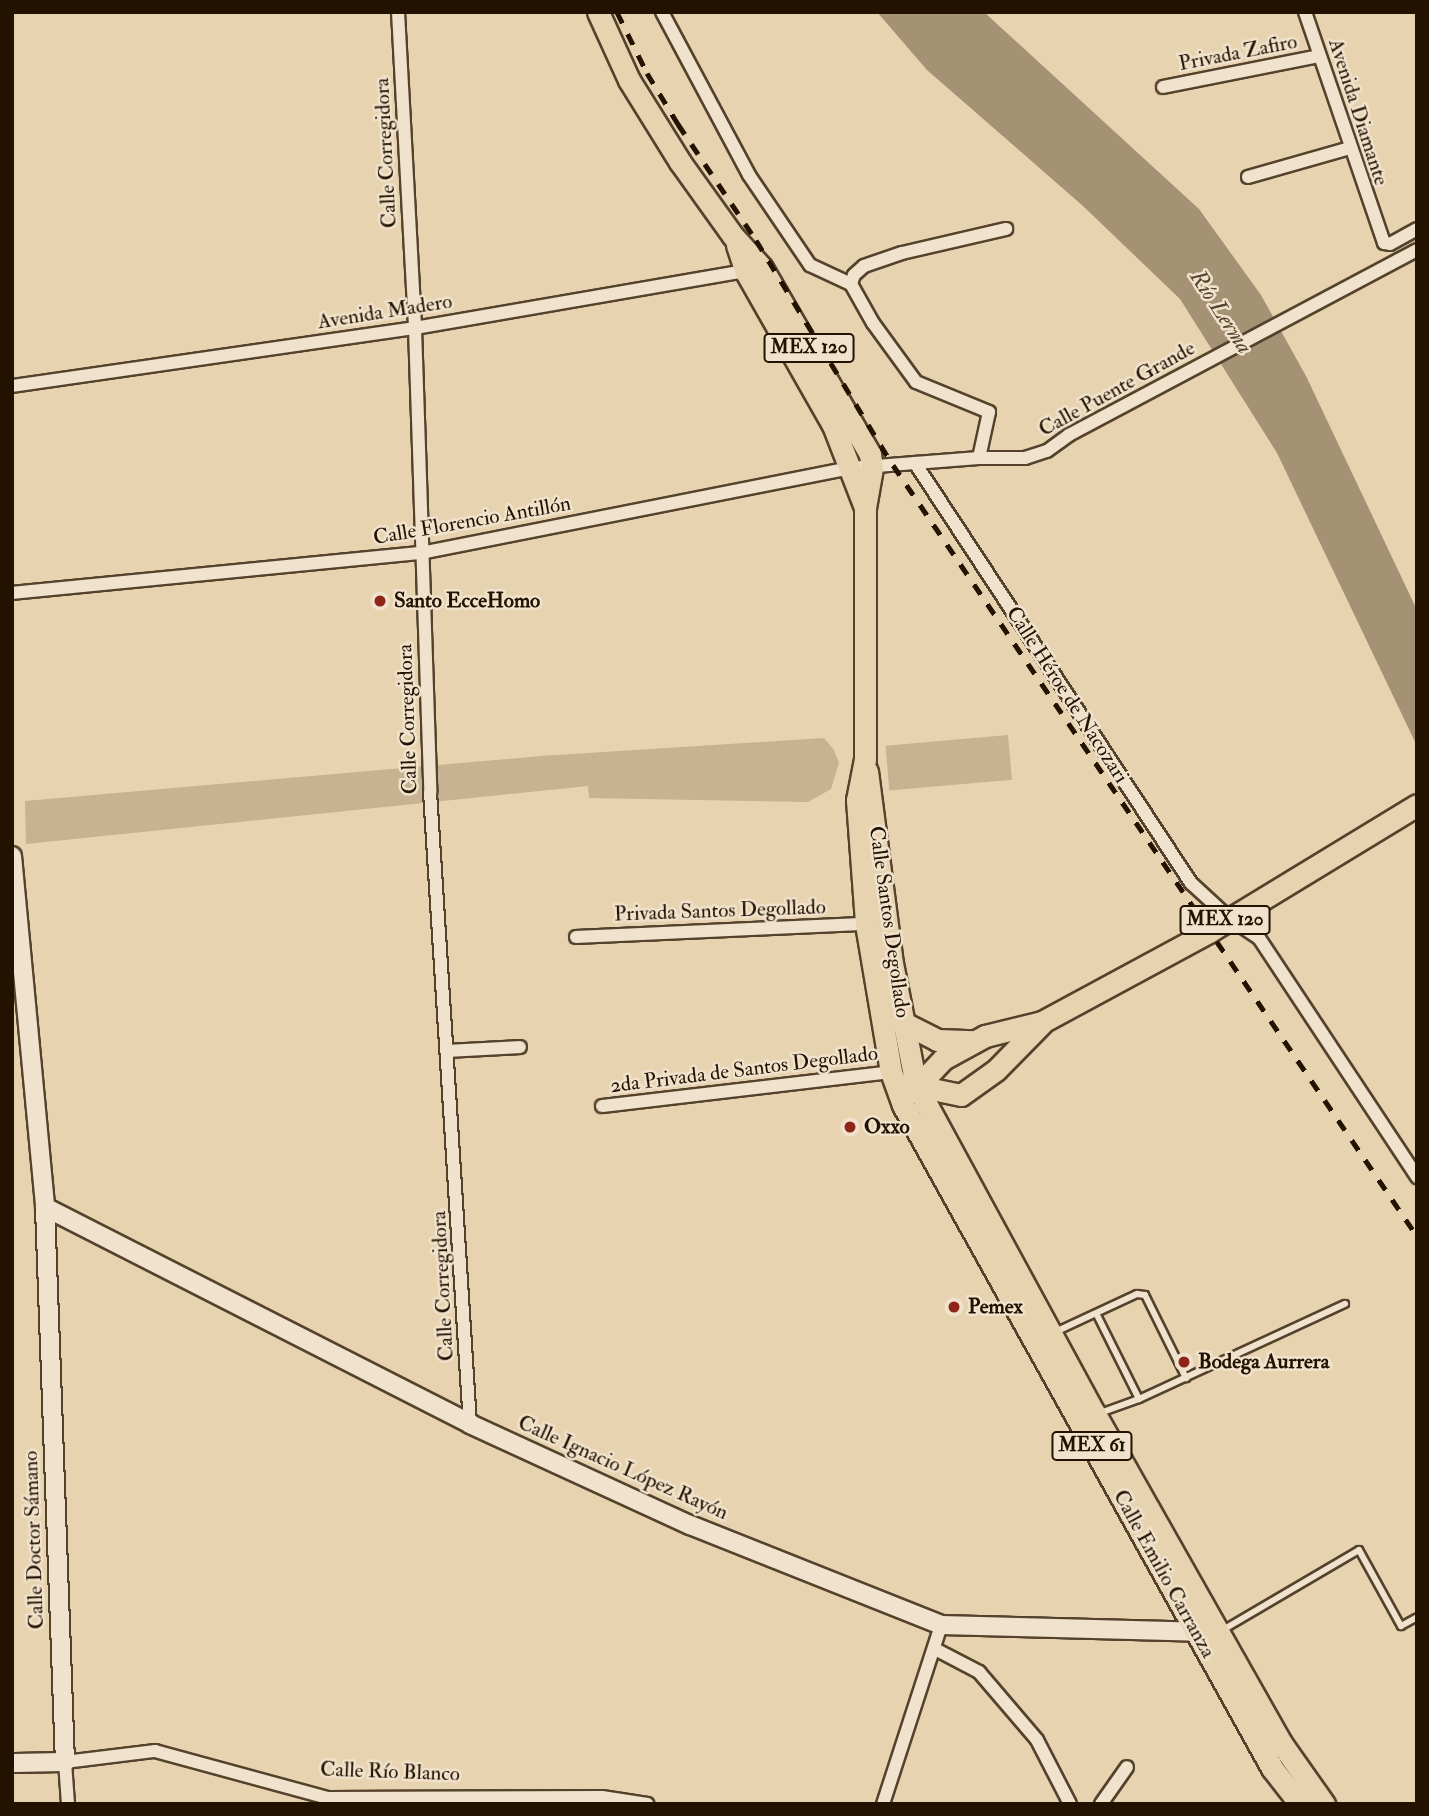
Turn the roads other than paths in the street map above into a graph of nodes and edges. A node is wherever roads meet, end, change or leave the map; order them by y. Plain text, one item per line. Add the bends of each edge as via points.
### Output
1 (398, 12) edge
2 (598, 12) edge
3 (662, 12) edge
4 (1305, 12) edge
5 (1320, 56) junction
6 (1163, 87) dead end
7 (1350, 148) junction
8 (1248, 177) dead end
9 (1006, 229) dead end
10 (1417, 229) edge
11 (1417, 250) edge
12 (754, 270) junction
13 (851, 284) junction
14 (415, 328) junction
15 (12, 387) edge
16 (979, 458) junction
17 (915, 463) junction
18 (862, 468) junction
19 (421, 553) junction
20 (12, 593) edge
21 (865, 759) junction
22 (1411, 808) edge
23 (12, 856) edge
24 (1229, 918) junction
25 (866, 924) junction
26 (576, 937) dead end
27 (902, 1021) junction
28 (1042, 1023) junction
29 (975, 1041) junction
30 (520, 1046) dead end
31 (448, 1051) junction
32 (901, 1080) junction
33 (961, 1095) junction
34 (602, 1106) dead end
35 (944, 1136) junction
36 (1417, 1177) edge
37 (46, 1207) junction
38 (1345, 1304) dead end
39 (1097, 1315) junction
40 (1052, 1333) junction
41 (1186, 1378) junction
42 (1139, 1399) junction
43 (1095, 1414) junction
44 (470, 1424) junction
45 (1417, 1618) edge
46 (941, 1625) junction
47 (1220, 1631) junction
48 (1197, 1633) junction
49 (935, 1649) junction
50 (65, 1762) junction
51 (12, 1763) edge
52 (1127, 1767) dead end
53 (68, 1804) edge
54 (646, 1804) edge
55 (883, 1804) edge
56 (1070, 1804) edge
57 (1101, 1804) edge
58 (1300, 1804) edge
59 (1324, 1804) edge

1 - 14 street, Calle Corregidora
2 - 12 main road, MEX 120 via 629,80
3 - 13 street via 749,175 810,265
4 - 5 street, Avenida Diamante
5 - 6 street, Privada Zafiro
5 - 7 street, Avenida Diamante
7 - 8 street
7 - 10 street, Avenida Diamante via 1384,243
9 - 13 street via 864,266
11 - 16 street, Calle Puente Grande via 1069,435 1047,451 1025,458
12 - 14 street, Avenida Madero
12 - 18 main road, MEX 120 via 833,425
13 - 16 street via 916,382 989,412
14 - 15 street, Avenida Madero
14 - 19 street, Calle Corregidora
16 - 17 street, Calle Puente Grande
17 - 18 street, Calle Puente Grande
17 - 24 street, Calle Héroe de Nacozari via 1191,883
18 - 19 street, Calle Florencio Antillón
18 - 21 main road, Calle Santos Degollado
19 - 20 street, Calle Florencio Antillón
19 - 31 street, Calle Corregidora via 430,792
21 - 25 main road, Calle Santos Degollado via 857,800
21 - 27 main road, Calle Santos Degollado
22 - 24 main road, MEX 120
23 - 37 street, Calle Doctor Sámano
24 - 28 main road, MEX 120
24 - 36 street, Calle Héroe de Nacozari via 1259,938
25 - 26 street, Privada Santos Degollado
25 - 32 main road, Calle Santos Degollado
27 - 29 main road, MEX 120 via 937,1040
27 - 32 main road, Calle Santos Degollado
28 - 29 main road, MEX 120
28 - 33 main road, MEX 120 via 996,1070
29 - 32 main road, MEX 120
30 - 31 street
31 - 44 street, Calle Corregidora
32 - 33 main road
32 - 34 street, 2da Privada de Santos Degollado
32 - 35 main road, Calle Emilio Carranza / MEX 61
32 - 48 main road, Calle Emilio Carranza / MEX 61 via 903,1105
33 - 35 main road via 944,1123
35 - 40 main road, Calle Emilio Carranza / MEX 61
37 - 44 street, Calle Ignacio López Rayón
37 - 50 street, Calle Doctor Sámano
38 - 41 lane
39 - 40 lane
39 - 41 lane via 1137,1294 1145,1295
39 - 42 lane
40 - 43 main road, Calle Emilio Carranza / MEX 61
41 - 42 lane
42 - 43 lane
43 - 47 main road, Calle Emilio Carranza / MEX 61
44 - 46 street, Calle Ignacio López Rayón via 690,1525
45 - 47 lane via 1401,1626 1359,1550
46 - 48 street, Calle Ignacio López Rayón
46 - 49 street
47 - 48 street, Calle Ignacio López Rayón
47 - 59 main road, Calle Emilio Carranza / MEX 61 via 1281,1743
48 - 58 main road, Calle Emilio Carranza / MEX 61 via 1272,1769
49 - 55 street
49 - 56 street via 979,1672 1037,1740
50 - 51 street, Calle Río Blanco
50 - 53 street, Calle Doctor Sámano
50 - 54 street, Calle Río Blanco via 155,1751 328,1798 602,1797
52 - 57 street

